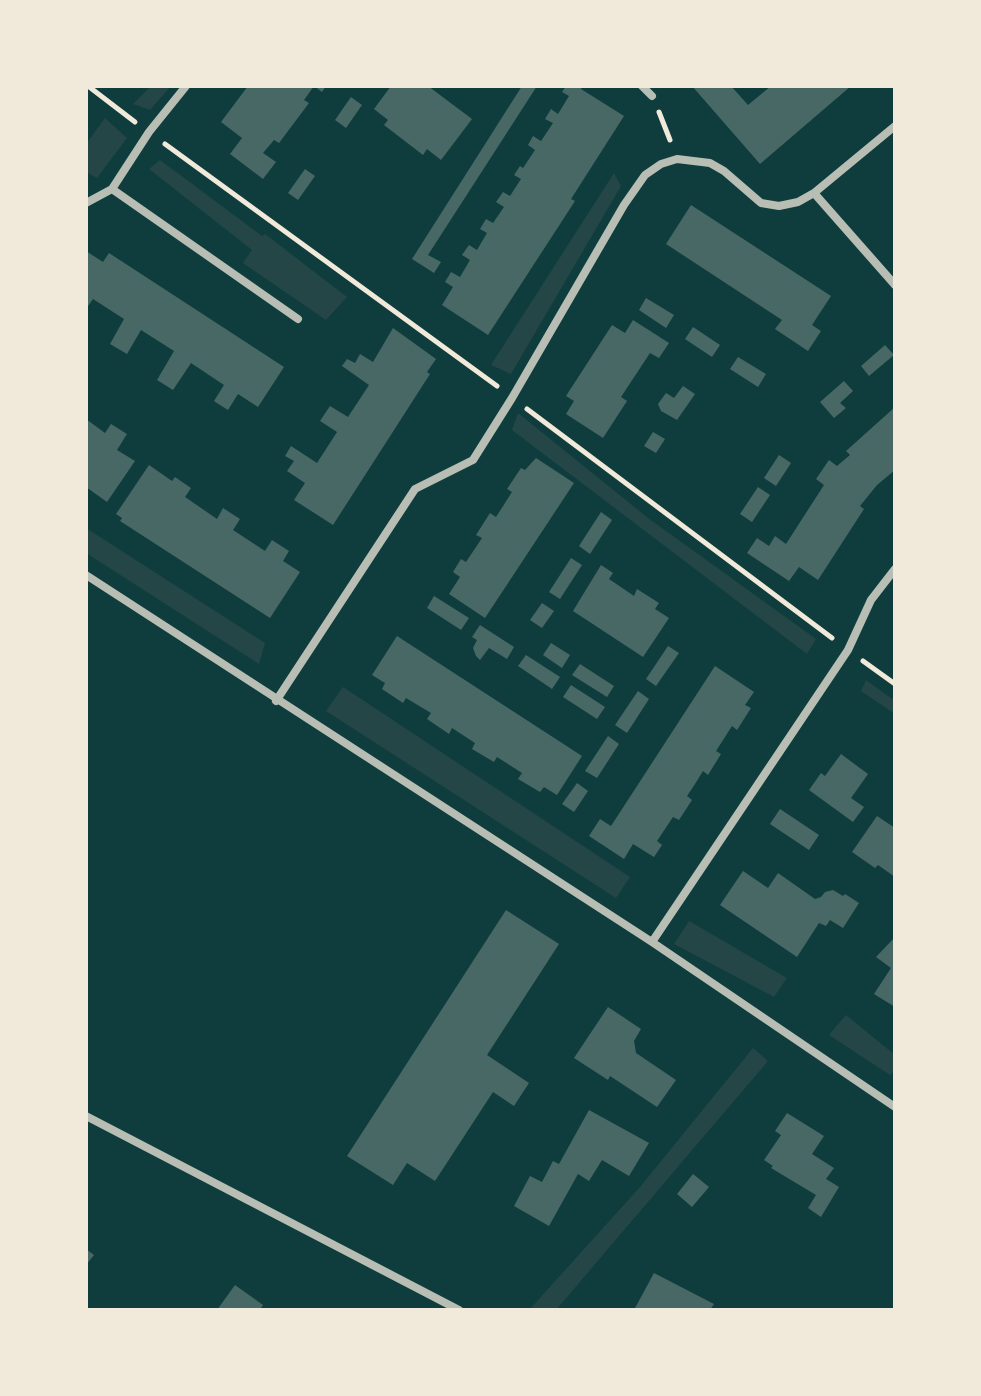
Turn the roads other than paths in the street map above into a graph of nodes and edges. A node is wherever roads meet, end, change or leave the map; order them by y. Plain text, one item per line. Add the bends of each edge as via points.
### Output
1 (186, 86) edge
2 (642, 86) edge
3 (652, 96) road end
4 (895, 126) edge
5 (112, 189) junction
6 (814, 193) junction
7 (86, 203) edge
8 (895, 285) edge
9 (298, 319) dead end
10 (895, 569) edge
11 (86, 575) edge
12 (276, 701) junction
13 (652, 942) junction
14 (895, 1107) edge
15 (86, 1116) edge
16 (459, 1310) edge

1 - 5 street
2 - 3 street
4 - 6 street
5 - 7 street
5 - 9 street
6 - 8 street
6 - 12 street via 779,206 761,203 710,163 677,159 645,175 473,460 415,489
10 - 13 street via 871,600 848,650
11 - 12 street
12 - 13 street
13 - 14 street
15 - 16 street

